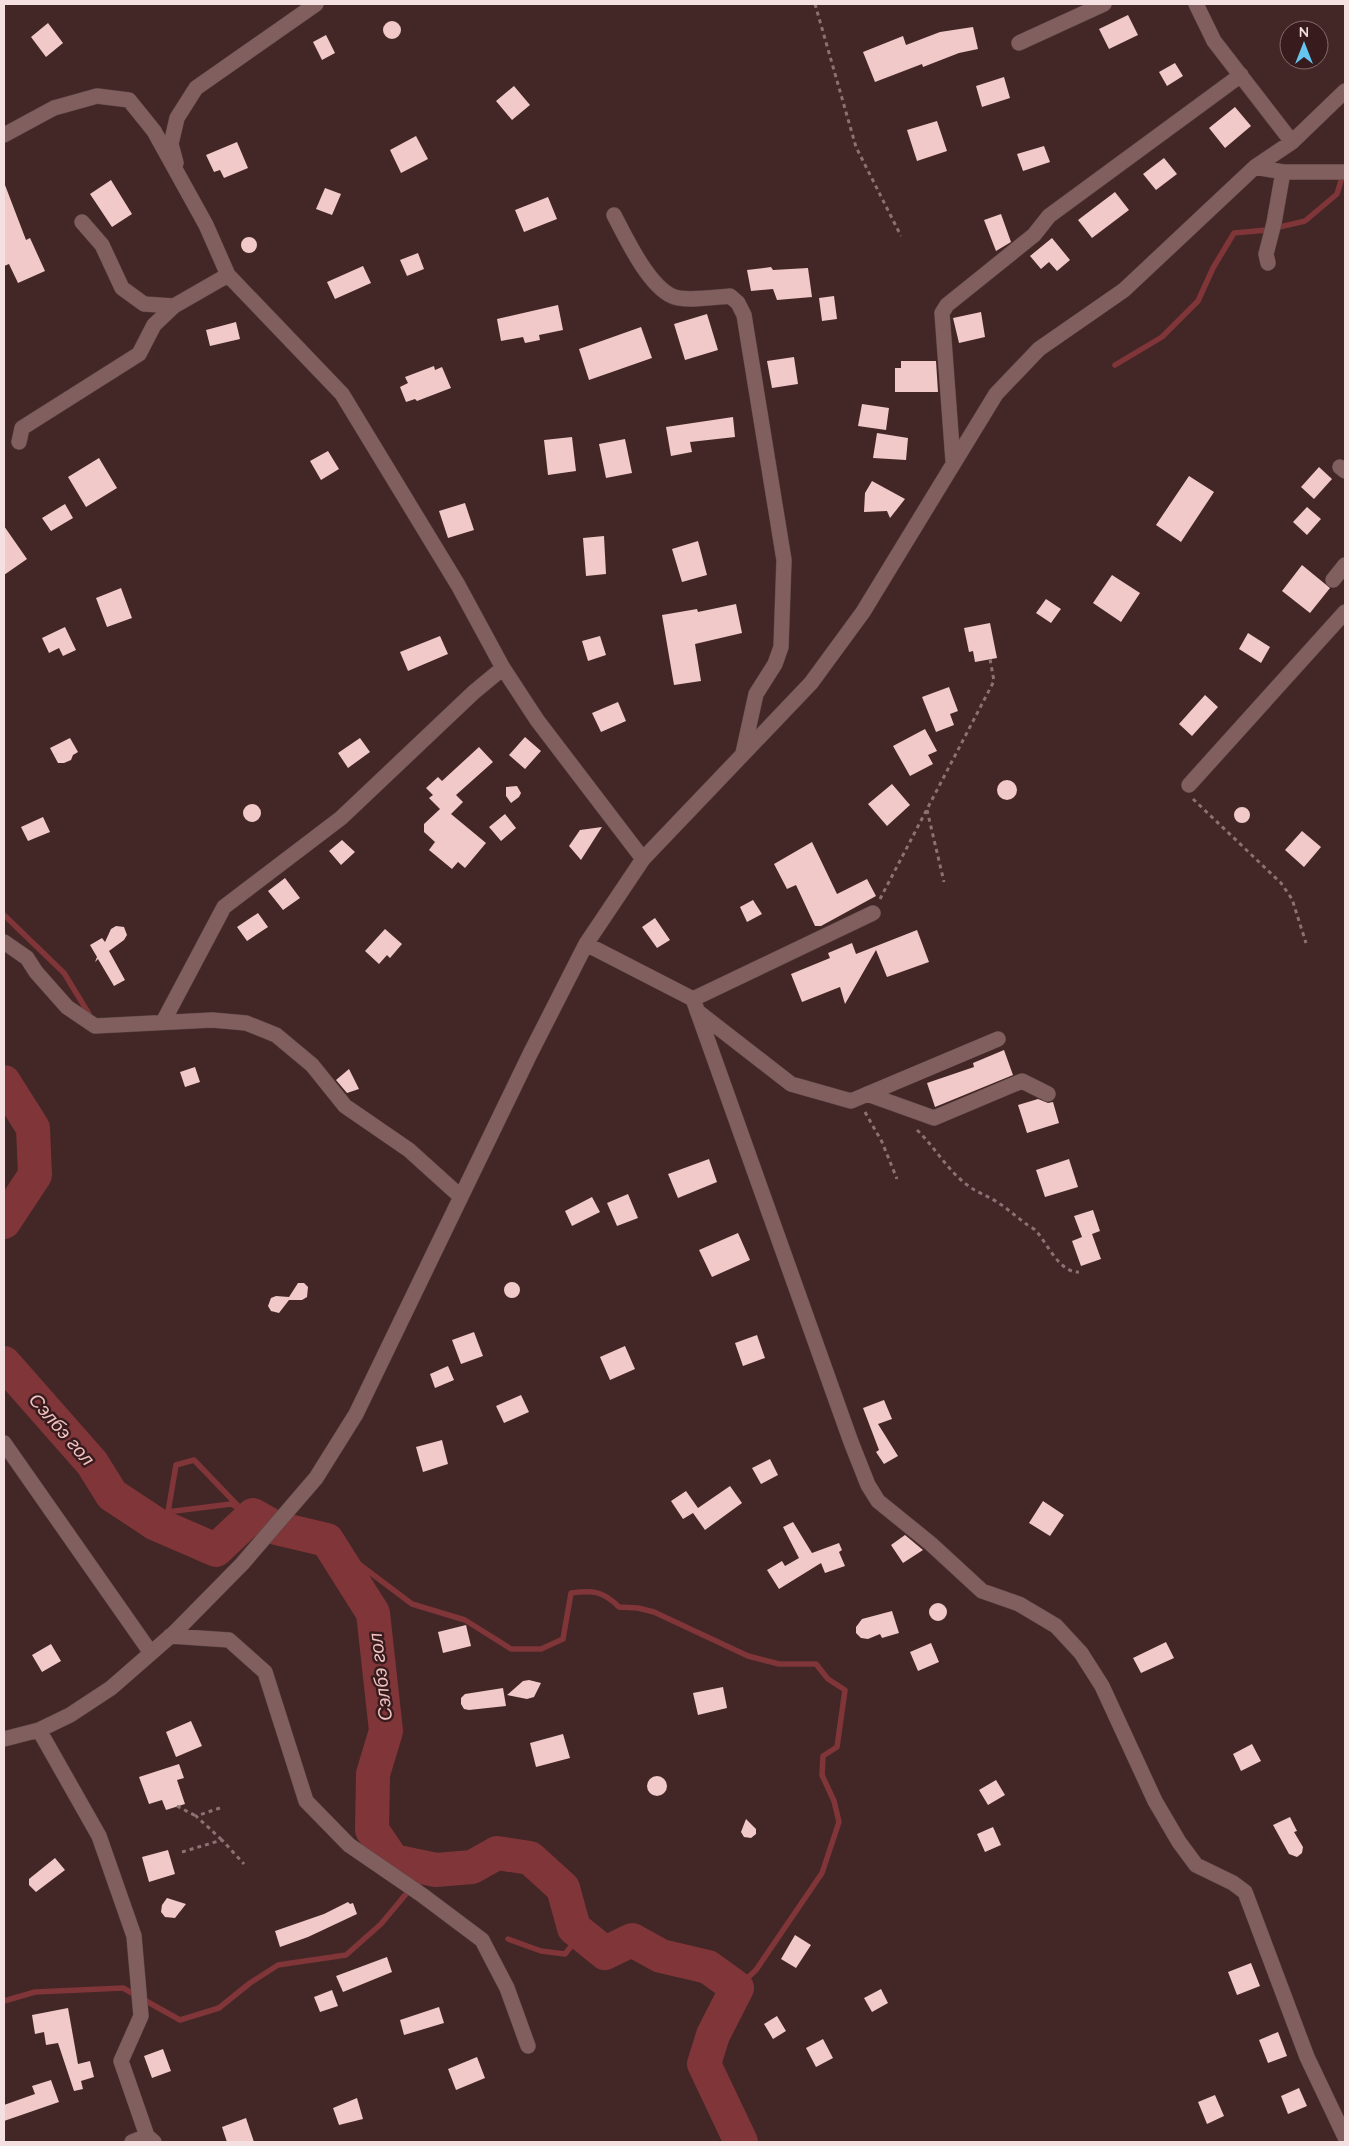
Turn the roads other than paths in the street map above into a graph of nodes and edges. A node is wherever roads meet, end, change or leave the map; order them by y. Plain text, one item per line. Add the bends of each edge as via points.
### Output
1 (316, 4) edge
2 (1104, 4) edge
3 (1196, 4) edge
4 (1019, 43) dead end
5 (1241, 75) junction
6 (1345, 91) edge
7 (4, 135) edge
8 (1292, 142) junction
9 (1255, 168) junction
10 (1283, 172) junction
11 (1345, 172) edge
12 (183, 186) junction
13 (614, 215) dead end
14 (82, 222) dead end
15 (1268, 263) dead end
16 (228, 275) junction
17 (174, 306) junction
18 (19, 442) dead end
19 (954, 461) junction
20 (1345, 565) edge
21 (1333, 580) dead end
22 (1345, 612) edge
23 (503, 668) junction
24 (743, 755) junction
25 (1189, 785) road end
26 (643, 858) junction
27 (873, 913) road end
28 (4, 942) edge
29 (586, 944) junction
30 (695, 1005) junction
31 (162, 1022) junction
32 (998, 1039) dead end
33 (1048, 1094) dead end
34 (862, 1096) junction
35 (461, 1197) junction
36 (4, 1443) edge
37 (170, 1636) junction
38 (151, 1653) junction
39 (39, 1730) junction
40 (4, 1739) edge
41 (528, 2046) dead end
42 (1345, 2137) edge
43 (150, 2139) edge
44 (132, 2142) edge

1 - 12 street via 196,88 177,118 172,144
2 - 4 street
3 - 5 street via 1214,41
5 - 8 street
5 - 19 street via 1049,216 1034,235 947,305 942,312
6 - 8 street
7 - 12 street via 54,108 97,96 129,100 154,131
8 - 9 street
9 - 10 street
9 - 19 street via 1124,290 1039,348 996,394
10 - 11 street
10 - 15 street via 1266,254
12 - 16 street via 206,225
13 - 24 street via 647,275 672,296 730,296 744,315 784,560 781,647 775,664 756,694
14 - 17 street via 102,245 122,288 144,304
16 - 17 street
16 - 23 street via 342,394 458,585
17 - 18 street via 154,325 139,354 22,428
19 - 24 street via 863,612 811,683
20 - 21 street
22 - 25 street
23 - 26 street via 537,720
23 - 31 street via 342,818 224,907
24 - 26 street
26 - 29 street
27 - 30 street
28 - 31 street via 27,958 67,1007 95,1026
29 - 30 street
29 - 35 street
30 - 34 street via 791,1084 851,1101
30 - 42 street via 868,1485 878,1502 931,1544 982,1591 1019,1604 1056,1626 1081,1653 1102,1686 1155,1801 1196,1866 1245,1892 1307,2057
31 - 35 street via 212,1020 246,1023 276,1035 312,1065 345,1106 409,1150
32 - 34 street
33 - 34 street via 1022,1081 934,1118
35 - 37 street via 356,1414 316,1478 254,1550
36 - 38 street
37 - 38 street
37 - 41 street via 229,1640 265,1672 306,1801 349,1845 482,1940 507,1988
38 - 39 street via 111,1688 70,1715
39 - 40 street
39 - 43 street via 99,1836 134,1936 142,2016 122,2060
43 - 44 street

